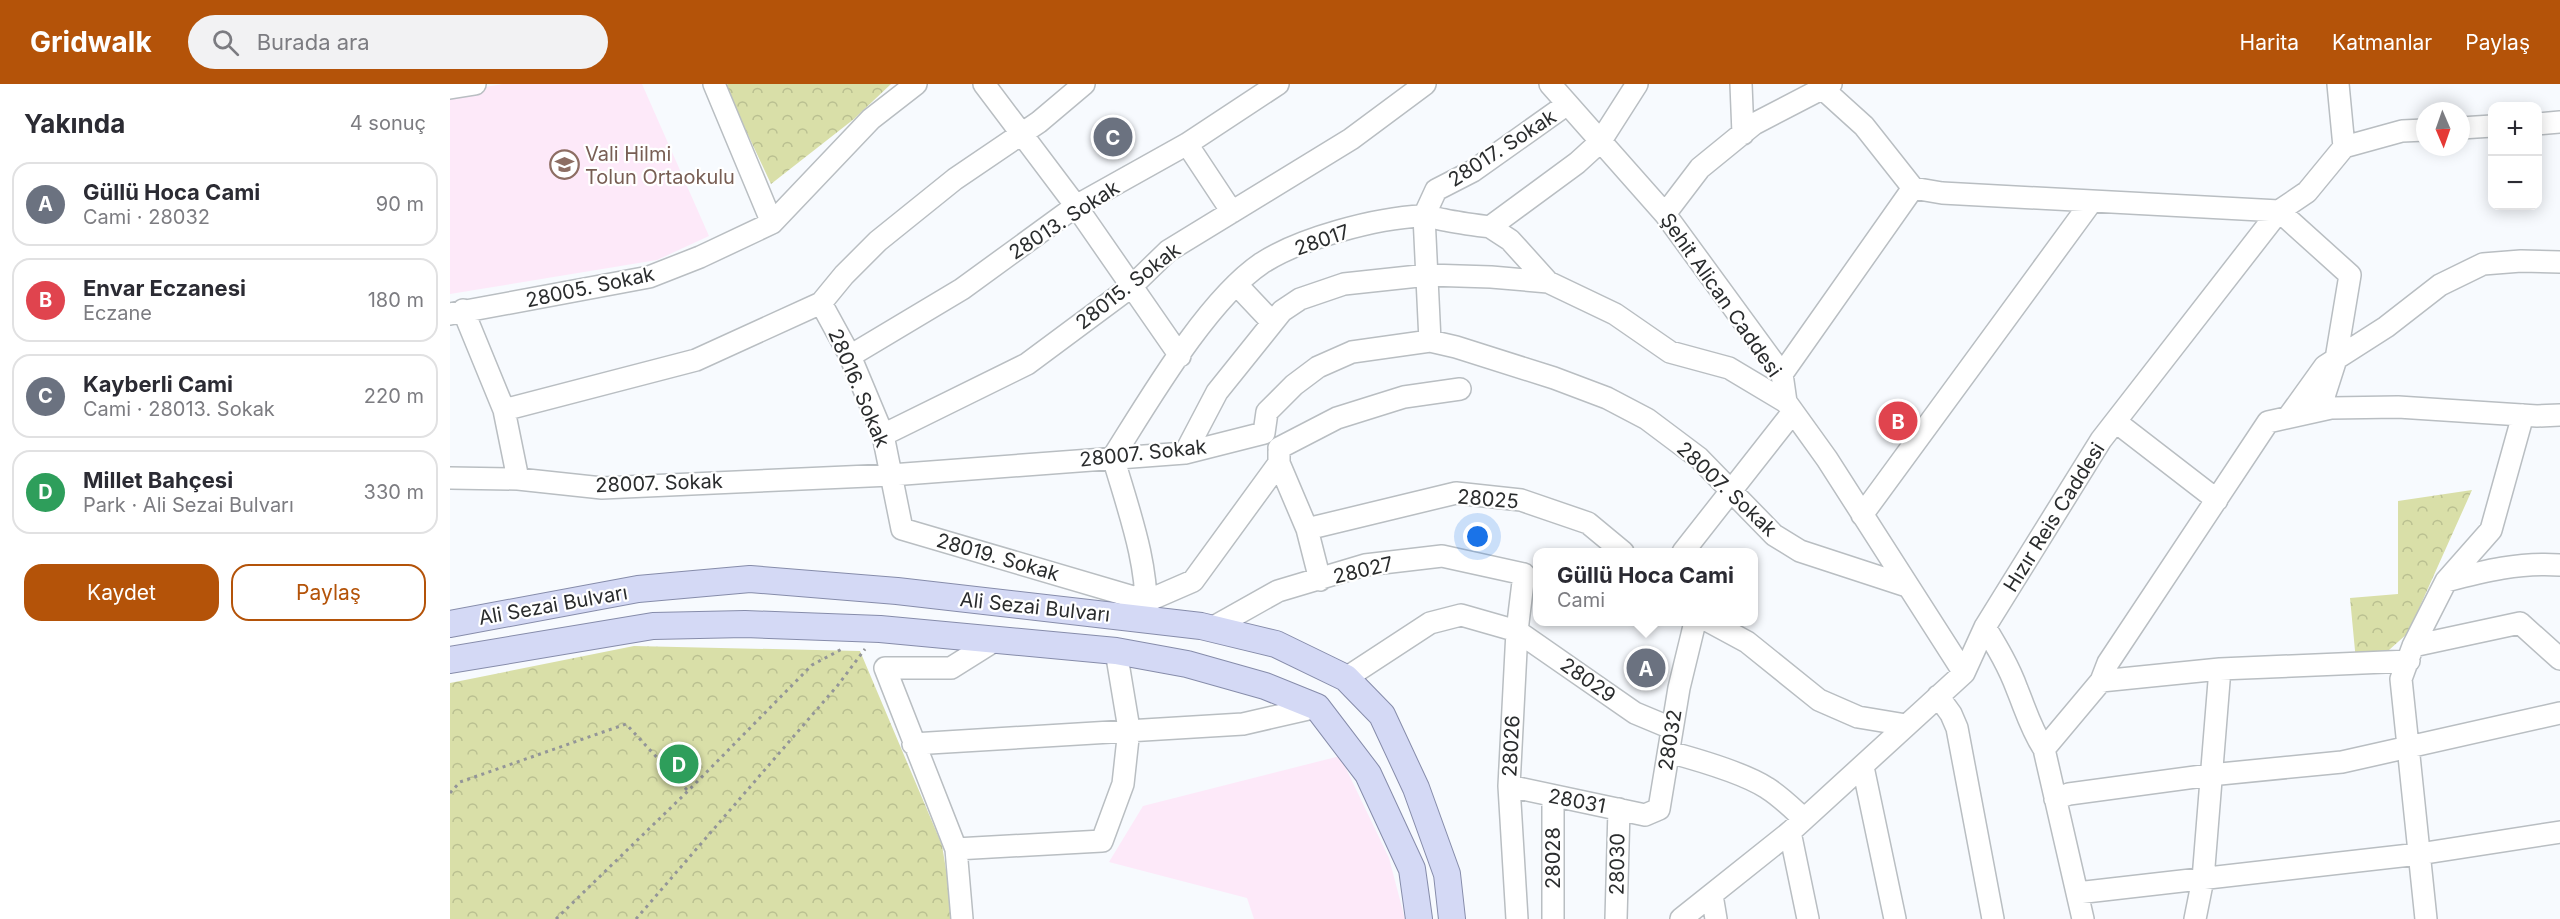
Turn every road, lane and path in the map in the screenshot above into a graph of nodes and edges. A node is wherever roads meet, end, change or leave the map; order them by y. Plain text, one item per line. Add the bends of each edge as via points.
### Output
1 (475, 84) edge
2 (714, 84) edge
3 (916, 84) edge
4 (984, 84) edge
5 (1084, 84) edge
6 (1278, 84) edge
7 (1425, 84) edge
8 (1550, 84) edge
9 (1637, 84) edge
10 (1741, 84) edge
11 (2338, 84) edge
12 (1826, 86) edge
13 (450, 88) edge
14 (1566, 105) junction
15 (2560, 122) edge
16 (2542, 124) edge
17 (2488, 126) edge
18 (2470, 127) edge
19 (2416, 130) edge
20 (1022, 132) junction
21 (1743, 134) junction
22 (1600, 142) junction
23 (1187, 144) junction
24 (2344, 147) junction
25 (1913, 188) junction
26 (2092, 201) junction
27 (1076, 206) junction
28 (2279, 211) junction
29 (1232, 212) junction
30 (1665, 214) junction
31 (1424, 216) junction
32 (772, 223) junction
33 (1490, 227) junction
34 (2560, 262) edge
35 (1428, 275) junction
36 (1548, 282) junction
37 (1237, 285) junction
38 (1132, 286) junction
39 (822, 303) junction
40 (456, 312) edge
41 (1272, 322) junction
42 (1430, 341) junction
43 (850, 356) junction
44 (1180, 356) junction
45 (2336, 359) junction
46 (1782, 374) junction
47 (1460, 390) dead end
48 (1789, 407) junction
49 (2320, 409) junction
50 (504, 410) junction
51 (2523, 415) junction
52 (2560, 415) edge
53 (2289, 416) junction
54 (2116, 422) junction
55 (1264, 433) junction
56 (883, 435) junction
57 (1185, 453) junction
58 (1279, 455) junction
59 (1113, 457) junction
60 (891, 475) junction
61 (450, 478) edge
62 (518, 479) junction
63 (1730, 490) junction
64 (2217, 500) junction
65 (1862, 515) junction
66 (1307, 529) junction
67 (1618, 548) edge
68 (1686, 548) edge
69 (2560, 566) edge
70 (1524, 574) joint
71 (1320, 580) junction
72 (2446, 581) junction
73 (1907, 586) junction
74 (1147, 610) junction
75 (450, 624) edge
76 (1694, 626) edge
77 (1719, 626) edge
78 (1985, 627) junction
79 (1212, 628) junction
80 (880, 629) junction
81 (1517, 631) junction
82 (994, 641) junction
83 (851, 644) dead end
84 (1116, 651) junction
85 (2411, 653) junction
86 (2560, 659) edge
87 (450, 660) edge
88 (2220, 669) junction
89 (1964, 673) junction
90 (1346, 678) junction
91 (2101, 681) junction
92 (1938, 696) junction
93 (1317, 707) junction
94 (2560, 713) edge
95 (1906, 725) junction
96 (1671, 728) junction
97 (1129, 729) junction
98 (913, 744) junction
99 (2408, 748) junction
100 (2044, 749) junction
101 (1669, 752) junction
102 (1863, 767) junction
103 (2211, 775) junction
104 (1509, 786) junction
105 (688, 791) junction
106 (450, 793) edge
107 (1553, 797) junction
108 (2055, 799) junction
109 (1619, 809) junction
110 (1645, 815) joint
111 (1796, 825) junction
112 (2560, 832) edge
113 (956, 849) junction
114 (2419, 854) junction
115 (2203, 879) junction
116 (2077, 893) junction
117 (1712, 895) junction
118 (556, 919) edge
119 (636, 919) edge
120 (962, 919) edge
121 (1419, 919) edge
122 (1452, 919) edge
123 (1517, 919) edge
124 (1553, 919) edge
125 (1616, 919) edge
126 (1681, 919) edge
127 (1716, 919) edge
128 (1808, 919) edge
129 (1895, 919) edge
130 (1994, 919) edge
131 (2083, 919) edge
132 (2195, 919) edge
133 (2426, 919) edge

1 - 13 street
2 - 32 street
3 - 32 street, 28005. Sokak via 871,118
4 - 20 street
5 - 20 street
6 - 23 street, 28013. Sokak
7 - 29 street, 28015. Sokak via 1351,139
8 - 14 street, Şehit Alican Caddesi
9 - 22 street
10 - 21 street
11 - 24 street
12 - 21 street
12 - 25 street
14 - 22 street, Şehit Alican Caddesi
14 - 31 street, 28017. Sokak via 1473,171 1437,190
15 - 16 street
17 - 18 street
19 - 24 street
20 - 27 street
20 - 39 street via 954,179 878,241
21 - 30 street via 1700,168
22 - 30 street, Şehit Alican Caddesi
22 - 33 street
23 - 27 street, 28013. Sokak
23 - 29 street
24 - 28 street, Hızır Reis Caddesi via 2307,192
25 - 26 street
25 - 46 street
26 - 28 street
26 - 65 street
27 - 38 street
27 - 43 street, 28013. Sokak via 962,288
28 - 45 street via 2350,275
28 - 54 street, Hızır Reis Caddesi
29 - 38 street, 28015. Sokak via 1168,250
30 - 46 street, Şehit Alican Caddesi
31 - 33 street, 28017
31 - 35 street
31 - 37 street, 28017 via 1318,237 1262,263
32 - 40 street, 28005. Sokak via 649,277
33 - 36 street via 1510,240
34 - 45 street via 2483,264 2440,285
35 - 36 street
35 - 41 street via 1344,284 1300,299
35 - 42 street
36 - 48 street via 1615,314 1670,352 1729,368
37 - 41 street
37 - 44 street, 28017
38 - 44 street
38 - 56 street, 28015. Sokak via 1027,364
39 - 43 street, 28016. Sokak
39 - 50 street via 696,360
40 - 50 street
41 - 57 street via 1217,392
42 - 55 street, 28007. Sokak via 1352,352 1318,367 1267,412
42 - 63 street, 28007. Sokak via 1493,357 1607,398 1656,425 1699,458
43 - 56 street, 28016. Sokak
44 - 59 street, 28017
45 - 49 street
45 - 53 street via 2325,366
46 - 48 street, Şehit Alican Caddesi
47 - 58 street via 1404,397 1337,418
48 - 63 street via 1746,473
48 - 65 street, Şehit Alican Caddesi
49 - 51 street via 2398,407
49 - 53 street
50 - 62 street
51 - 52 street
51 - 72 street via 2491,530
53 - 64 street via 2268,422
54 - 64 street
54 - 78 street, Hızır Reis Caddesi
55 - 57 street, 28007. Sokak
55 - 58 street
56 - 60 street, 28016. Sokak
57 - 59 street, 28007. Sokak
58 - 66 street
58 - 74 street via 1193,581
59 - 60 street, 28007. Sokak
59 - 74 street via 1139,548
60 - 62 street, 28007. Sokak via 602,488
60 - 74 street, 28019. Sokak via 902,529
61 - 62 street, 28007. Sokak
63 - 68 street
63 - 73 street, 28007. Sokak via 1774,535 1800,550
64 - 91 street via 2108,663
65 - 73 street, Şehit Alican Caddesi
66 - 67 street, 28025 via 1456,493 1521,500 1588,524
66 - 71 street
69 - 72 street via 2537,564 2492,569
70 - 71 street, 28027 via 1442,556 1365,565
70 - 81 street, 28026
71 - 79 street, 28027 via 1278,591
72 - 85 street
73 - 89 street, Şehit Alican Caddesi
74 - 75 main road, Ali Sezai Bulvarı via 750,579 638,589
74 - 79 main road, Ali Sezai Bulvarı
76 - 96 street, 28032
77 - 95 street via 1747,642 1819,700 1858,717
78 - 89 street, Hızır Reis Caddesi
78 - 100 street via 2000,651 2031,729
79 - 90 main road, Ali Sezai Bulvarı via 1276,644
80 - 82 main road, Ali Sezai Bulvarı
80 - 87 main road, Ali Sezai Bulvarı via 746,624 653,626
80 - 119 path via 838,685
81 - 90 street, 28029 via 1461,615 1430,623
81 - 96 street, 28029 via 1635,713
81 - 104 street, 28026
82 - 84 main road, Ali Sezai Bulvarı
82 - 98 street via 951,668 885,668
83 - 105 path via 812,665
84 - 93 main road, Ali Sezai Bulvarı via 1187,664 1265,686
84 - 97 street
85 - 86 street via 2520,623
85 - 88 street
85 - 99 street via 2401,679
88 - 91 street
88 - 103 street
89 - 92 street, Hızır Reis Caddesi
90 - 122 main road, Ali Sezai Bulvarı via 1382,715 1416,788 1447,874
91 - 100 street
92 - 95 street, Hızır Reis Caddesi
92 - 130 street via 1957,728
93 - 97 street via 1244,724
93 - 121 main road via 1368,774 1412,869
94 - 99 street
95 - 102 street, Hızır Reis Caddesi
96 - 101 street, 28032
97 - 98 street
97 - 113 street via 1123,784 1102,841
98 - 113 street
99 - 103 street via 2342,762
99 - 114 street
100 - 108 street
101 - 110 street, 28032 via 1659,809
101 - 111 street via 1764,786 1785,801
102 - 111 street, Hızır Reis Caddesi
102 - 129 street
103 - 108 street
103 - 115 street
104 - 107 street, 28031
104 - 123 street, 28026
105 - 106 path via 626,724 460,782
105 - 118 path
107 - 109 street, 28031
107 - 124 street, 28028
108 - 116 street
109 - 110 street, 28031
109 - 125 street, 28030
111 - 117 street, Hızır Reis Caddesi
111 - 128 street
112 - 114 street
113 - 120 street
114 - 115 street
114 - 133 street
115 - 116 street
115 - 132 street
116 - 131 street
117 - 126 street, Hızır Reis Caddesi
117 - 127 street

